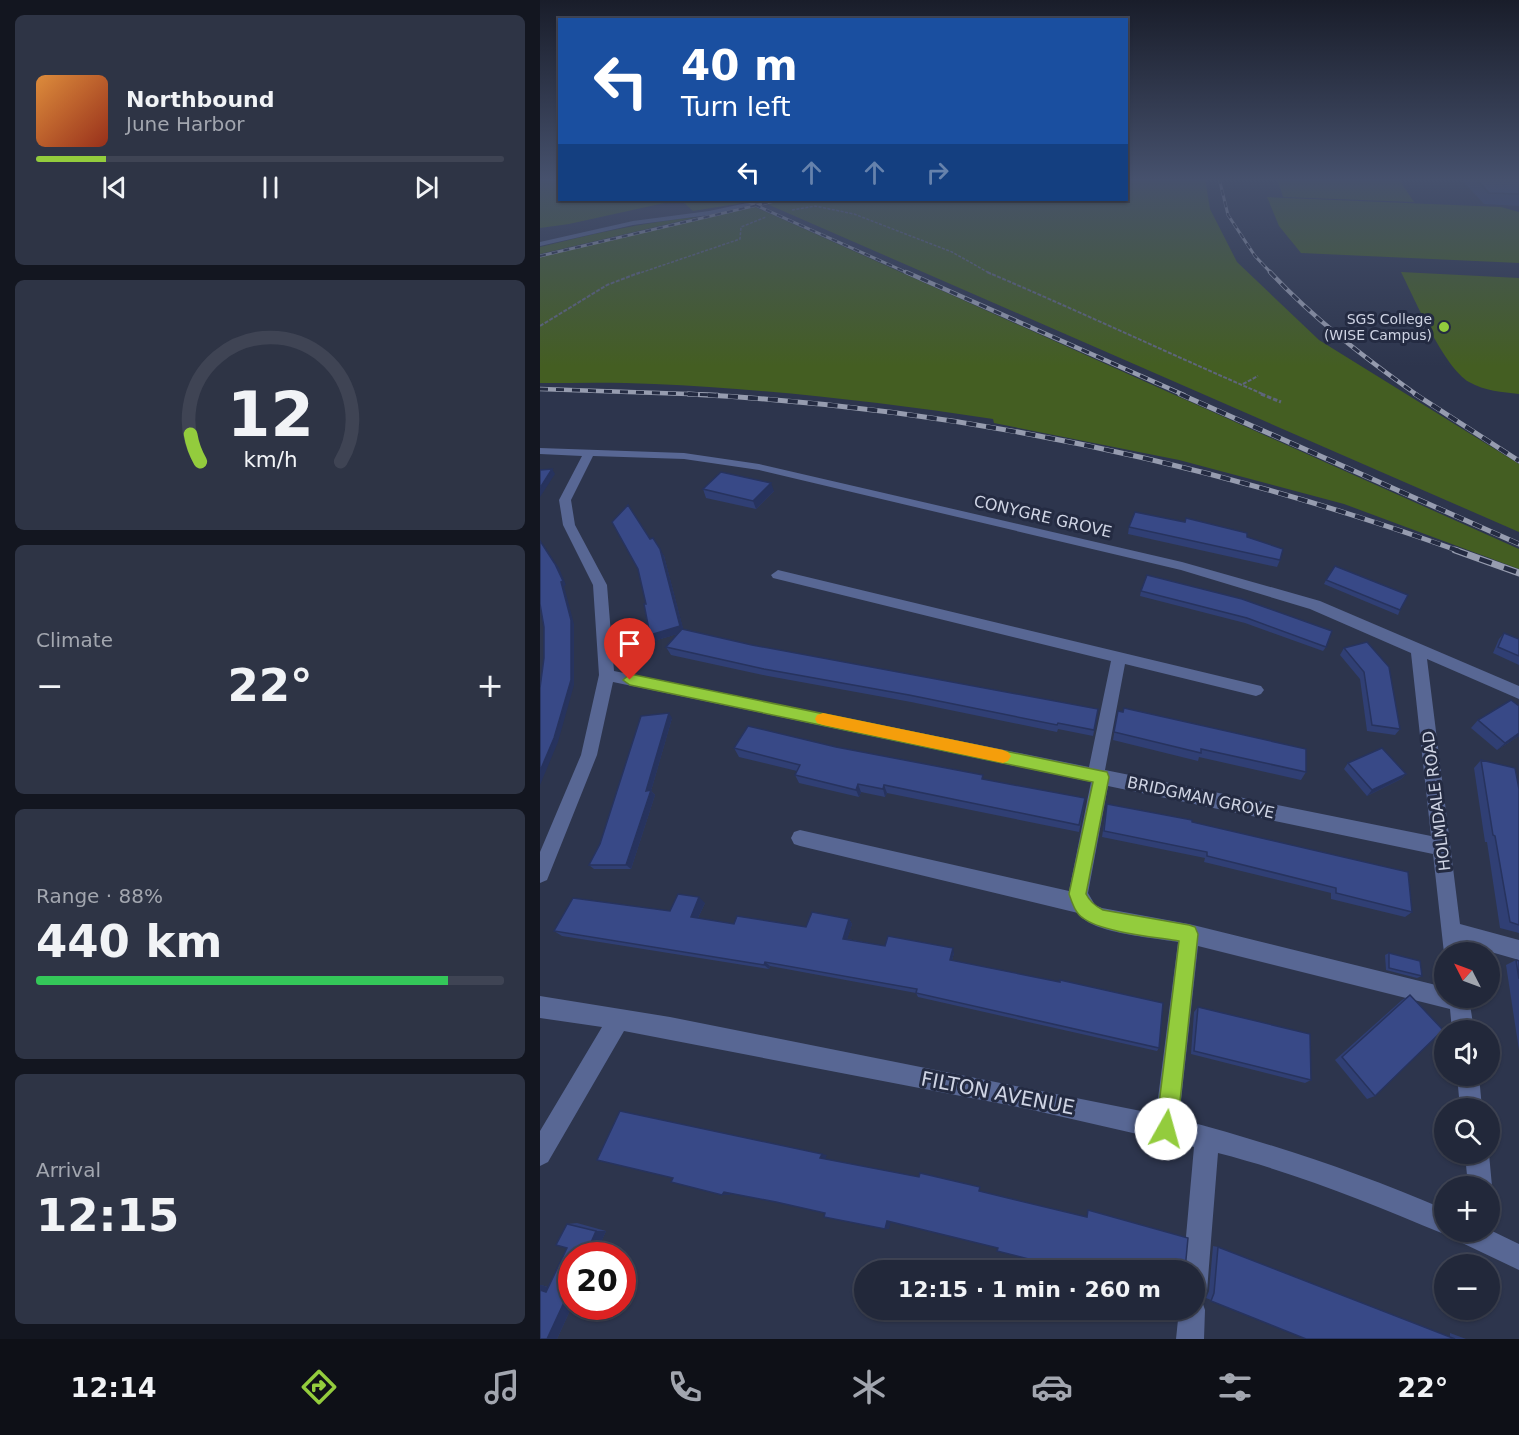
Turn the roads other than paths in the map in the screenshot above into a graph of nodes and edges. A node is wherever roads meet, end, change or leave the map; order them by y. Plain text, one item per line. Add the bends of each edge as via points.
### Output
1 (556, 240) edge
2 (540, 244) edge
3 (540, 451) edge
4 (590, 452) junction
5 (778, 575) dead end
6 (1418, 650) junction
7 (1119, 659) junction
8 (607, 675) junction
9 (1256, 690) dead end
10 (1519, 693) edge
11 (1099, 776) junction
12 (801, 838) dead end
13 (1442, 847) junction
14 (540, 874) edge
15 (1082, 904) junction
16 (1451, 931) junction
17 (1189, 934) junction
18 (1453, 942) edge
19 (1519, 950) edge
20 (1434, 993) edge
21 (540, 1007) edge
22 (618, 1020) junction
23 (1166, 1129) junction
24 (1207, 1139) junction
25 (540, 1155) edge
26 (1434, 1216) edge
27 (1494, 1242) edge
28 (1519, 1257) edge
29 (1197, 1260) edge
30 (1191, 1320) edge
31 (1190, 1339) edge

1 - 2 street
3 - 4 street, CONYGRE GROVE
4 - 6 street, CONYGRE GROVE via 684,456 759,467 1182,566 1315,605
4 - 8 street via 565,500 569,525 600,585
5 - 7 street
6 - 10 street, CONYGRE GROVE
6 - 13 street, HOLMDALE ROAD
7 - 9 street
7 - 11 street
8 - 11 street, BRIDGMAN GROVE
8 - 14 street via 590,755
11 - 13 street, BRIDGMAN GROVE
11 - 15 street via 1078,894
12 - 15 street
13 - 16 street, HOLMDALE ROAD
15 - 17 street via 1101,918
16 - 18 street, HOLMDALE ROAD
16 - 19 street
17 - 20 street
17 - 23 street
21 - 22 street, FILTON AVENUE
22 - 23 street, FILTON AVENUE via 996,1092
22 - 25 street
23 - 24 street, FILTON AVENUE
24 - 26 street, FILTON AVENUE via 1328,1174
24 - 29 street
27 - 28 street
30 - 31 street

